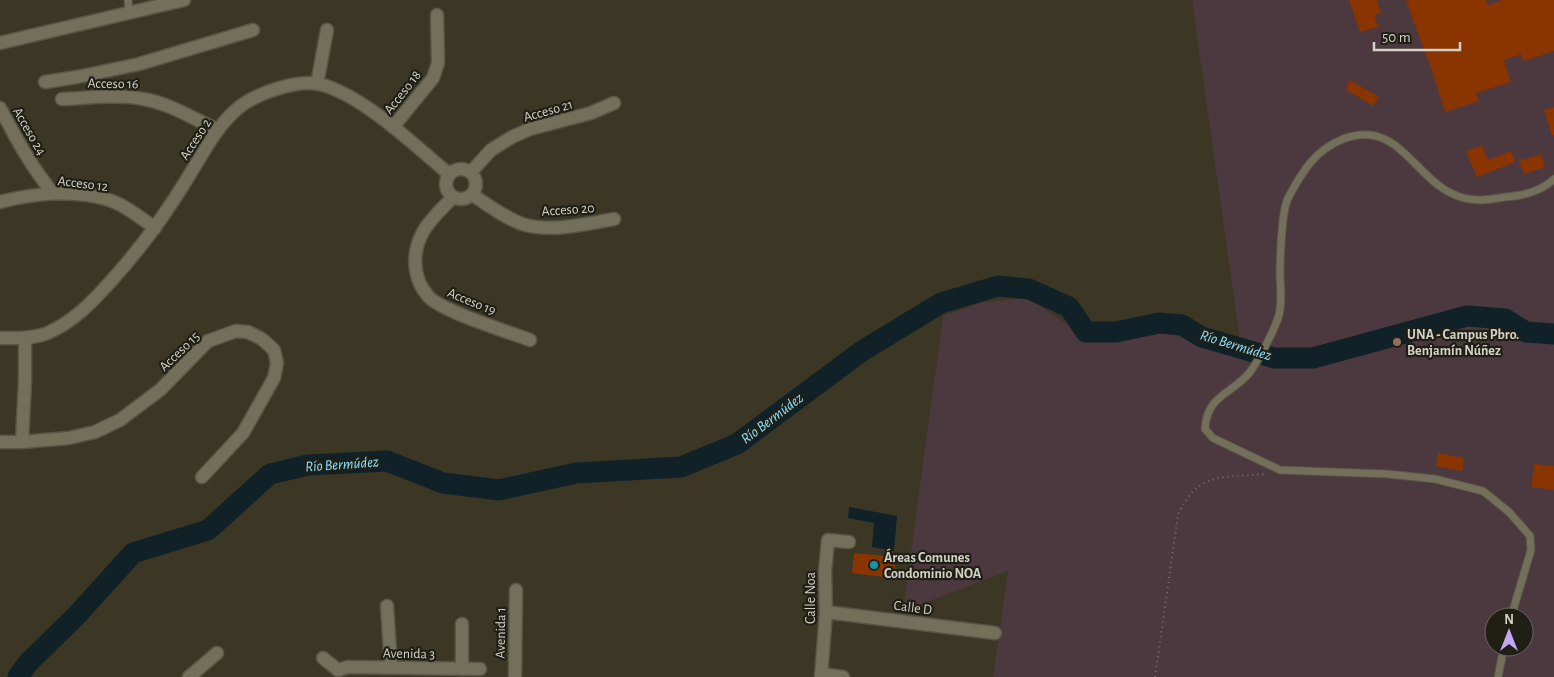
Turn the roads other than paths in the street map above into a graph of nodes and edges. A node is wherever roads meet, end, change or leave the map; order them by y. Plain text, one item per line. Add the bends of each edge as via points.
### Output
1 (128, 0) edge
2 (184, 0) edge
3 (129, 14) junction
4 (437, 15) dead end
5 (252, 30) dead end
6 (327, 30) dead end
7 (0, 43) edge
8 (77, 78) junction
9 (46, 82) dead end
10 (317, 84) junction
11 (82, 98) junction
12 (62, 99) dead end
13 (614, 103) dead end
14 (0, 108) edge
15 (392, 127) junction
16 (218, 130) junction
17 (471, 172) junction
18 (449, 174) junction
19 (1554, 179) edge
20 (53, 193) junction
21 (472, 195) junction
22 (453, 197) junction
23 (0, 202) edge
24 (614, 219) dead end
25 (156, 228) junction
26 (0, 338) edge
27 (25, 338) junction
28 (530, 340) dead end
29 (0, 442) edge
30 (22, 442) junction
31 (202, 477) dead end
32 (849, 542) dead end
33 (516, 590) dead end
34 (387, 606) dead end
35 (1514, 607) edge
36 (826, 612) junction
37 (462, 624) dead end
38 (995, 633) dead end
39 (217, 653) dead end
40 (1502, 657) edge
41 (323, 658) dead end
42 (391, 667) junction
43 (462, 669) junction
44 (480, 669) dead end
45 (337, 674) edge
46 (821, 675) edge
47 (189, 677) edge
48 (515, 677) edge
49 (843, 677) edge
50 (1498, 677) edge

1 - 3 lane
2 - 3 street
3 - 7 street
4 - 15 street, Acceso 18 via 438,63 432,78
5 - 8 street via 139,64
6 - 10 street
8 - 9 street
8 - 11 street
10 - 15 street, Acceso 2 via 340,91
10 - 16 street, Acceso 2 via 271,90 251,98 236,109
11 - 12 street, Acceso 16
11 - 16 street, Acceso 16 via 126,96 145,99 166,105
13 - 17 street, Acceso 21 via 512,137 491,150
14 - 20 street, Acceso 24 via 24,153
15 - 18 street, Acceso 2
16 - 25 street, Acceso 2
17 - 18 street via 462,168
17 - 21 street via 477,186
18 - 22 street via 446,189
19 - 35 lane via 1538,190 1512,197 1477,200 1451,193 1431,180 1386,138 1372,134 1352,136 1334,142 1316,154 1286,204 1281,238 1281,300 1274,329 1250,373 1212,404 1206,418 1205,429 1213,438 1280,470 1387,474 1435,479 1483,491 1509,512 1530,536 1531,550
20 - 23 street, Acceso 12
20 - 25 street, Acceso 12 via 113,201
21 - 22 street via 463,199
21 - 24 street, Acceso 20 via 524,225 550,228
22 - 28 street, Acceso 19 via 424,230 417,245 414,263 419,284 428,298 443,307
25 - 27 street, Acceso 2 via 88,306 65,324 44,334
26 - 27 street, Acceso 2
27 - 30 street
29 - 30 street
30 - 31 street, Acceso 15 via 69,438 95,432 120,420 160,390 208,341 236,331 248,332 274,350 277,363 274,378 243,433
32 - 36 street, Calle Noa via 828,540
33 - 48 street, Avenida 1
34 - 42 street
36 - 38 street, Calle D
36 - 46 street, Calle Noa
37 - 43 street
39 - 47 street
40 - 50 lane
41 - 45 street
42 - 43 street, Avenida 3
42 - 45 street, Avenida 3 via 348,667
43 - 44 street, Avenida 3
46 - 49 street

